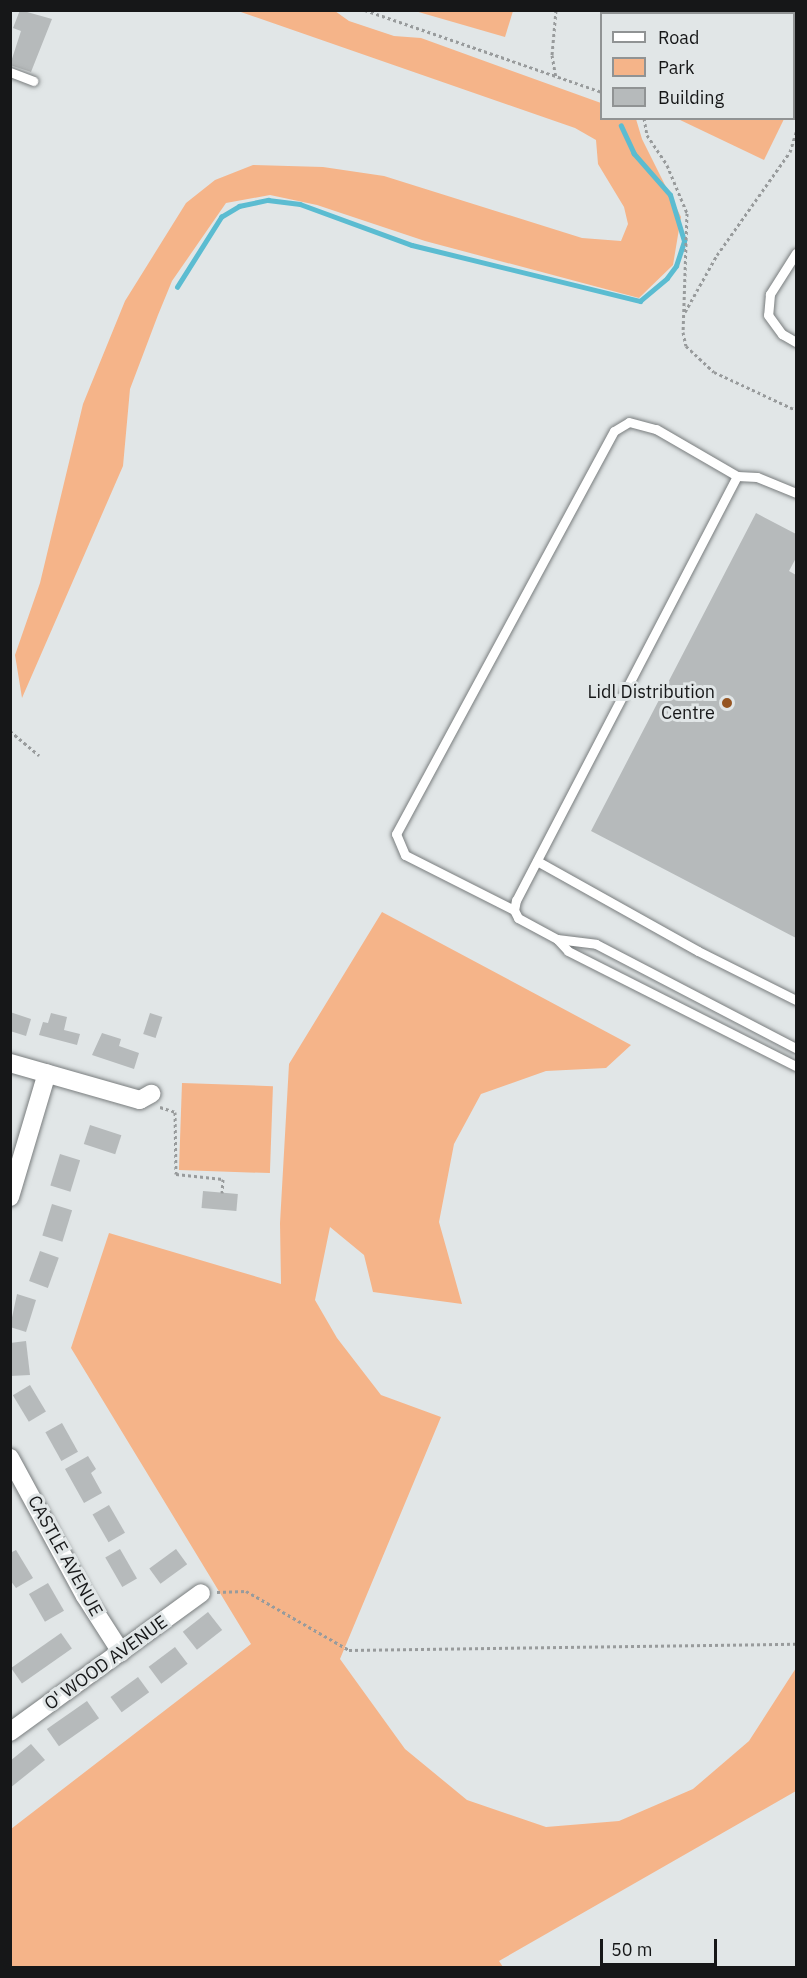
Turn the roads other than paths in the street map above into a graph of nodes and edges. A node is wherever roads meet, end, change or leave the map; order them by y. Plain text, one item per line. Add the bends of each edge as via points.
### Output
1 (10, 72) edge
2 (33, 81) dead end
3 (796, 253) edge
4 (796, 342) edge
5 (737, 476) junction
6 (796, 493) edge
7 (537, 861) junction
8 (514, 910) junction
9 (557, 939) junction
10 (796, 1000) edge
11 (796, 1048) edge
12 (10, 1064) edge
13 (796, 1066) edge
14 (47, 1073) junction
15 (145, 1097) road end
16 (10, 1197) edge
17 (10, 1458) edge
18 (201, 1593) road end
19 (121, 1652) junction
20 (10, 1732) edge

1 - 2 lane
3 - 4 lane via 770,294 768,315 782,334
5 - 6 lane via 757,477
5 - 7 lane
5 - 8 lane via 656,429 629,422 614,431 396,834 405,855
7 - 8 lane
7 - 10 lane via 698,951
8 - 9 lane via 518,918
9 - 11 lane via 596,945
9 - 13 lane via 568,951
12 - 14 street
14 - 15 street
14 - 16 street
17 - 19 street, CASTLE AVENUE via 85,1596
18 - 19 street, O' WOOD AVENUE
19 - 20 street, O' WOOD AVENUE

